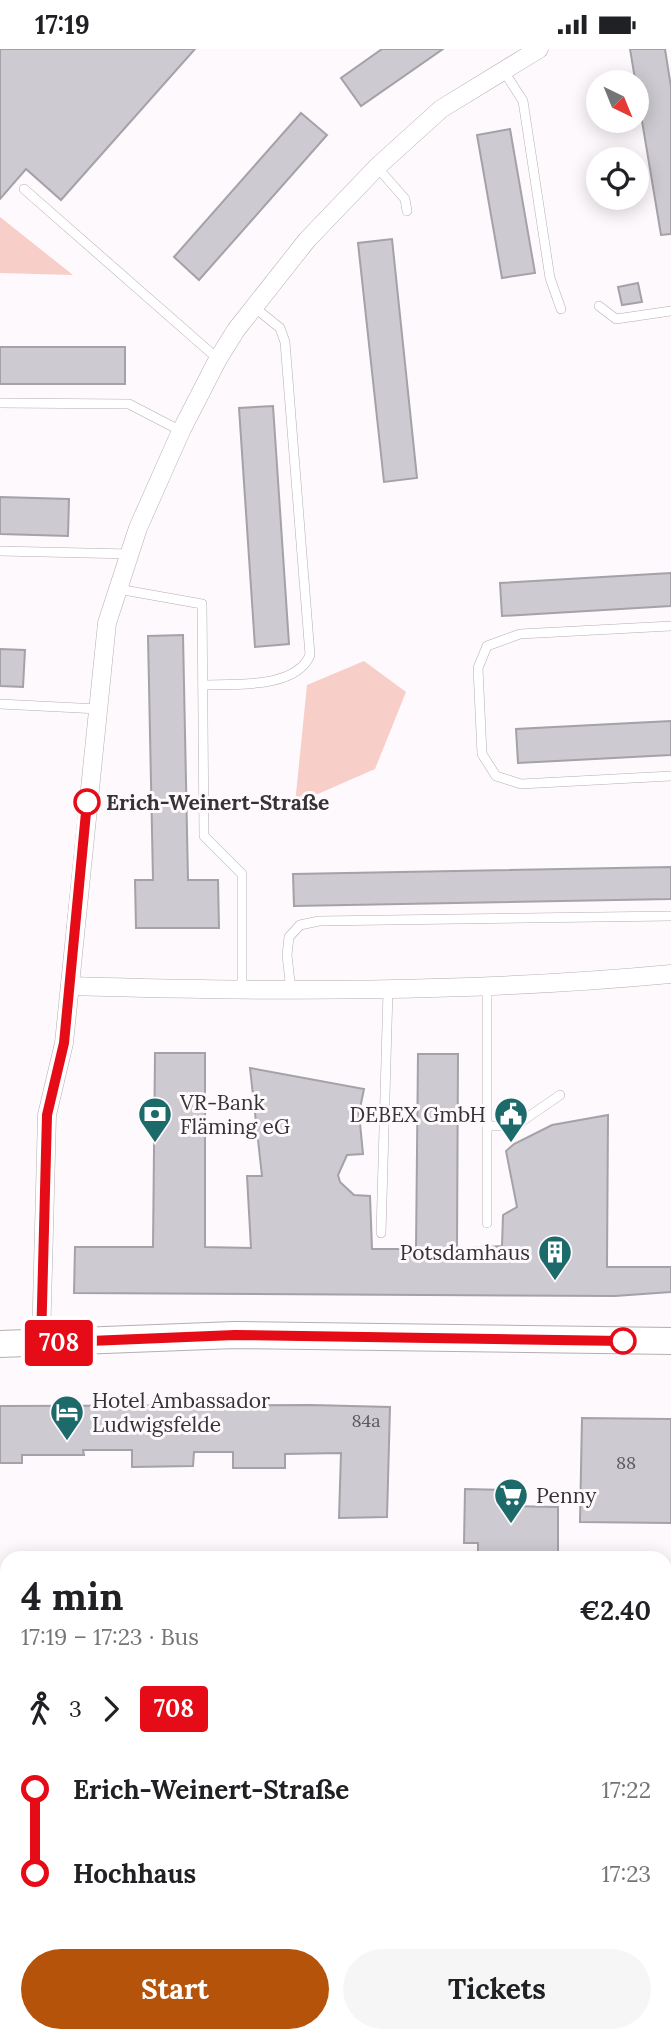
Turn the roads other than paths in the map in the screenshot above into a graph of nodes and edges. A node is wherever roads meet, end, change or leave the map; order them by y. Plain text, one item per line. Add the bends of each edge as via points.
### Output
1 (540, 49) edge
2 (503, 70) junction
3 (377, 167) junction
4 (24, 189) dead end
5 (407, 211) dead end
6 (599, 306) dead end
7 (254, 307) junction
8 (561, 309) dead end
9 (671, 311) edge
10 (218, 359) junction
11 (0, 403) edge
12 (181, 431) junction
13 (0, 551) edge
14 (130, 554) junction
15 (118, 589) junction
16 (671, 626) edge
17 (203, 685) junction
18 (0, 704) edge
19 (99, 709) junction
20 (671, 776) edge
21 (671, 916) edge
22 (671, 974) edge
23 (71, 986) junction
24 (487, 986) junction
25 (242, 991) junction
26 (291, 991) junction
27 (388, 991) junction
28 (560, 1095) dead end
29 (487, 1126) junction
30 (487, 1223) dead end
31 (381, 1233) dead end
32 (671, 1341) edge
33 (41, 1343) junction
34 (0, 1344) edge

1 - 2 street
2 - 3 street via 441,109
2 - 8 lane via 523,101 550,278
3 - 5 lane via 405,199
3 - 7 street via 307,240
4 - 10 lane
6 - 9 lane via 616,319
7 - 10 street
7 - 17 lane via 280,328 285,342 310,655 305,666 289,676
10 - 12 street
11 - 12 lane via 129,404
12 - 14 street
13 - 14 lane
14 - 15 street
15 - 17 lane via 202,604
15 - 19 street via 107,623
16 - 20 lane via 520,634 487,646 478,668 482,754 496,776 521,784
17 - 25 lane via 204,836 242,874
18 - 19 lane
19 - 23 street
21 - 26 lane via 319,921 300,925 289,937
22 - 24 street
23 - 25 street
23 - 33 street via 64,1043 47,1115
24 - 27 street
24 - 29 lane
25 - 26 street
26 - 27 street
27 - 31 lane
28 - 29 lane via 515,1126
29 - 30 lane
32 - 33 main road via 235,1335
33 - 34 main road

